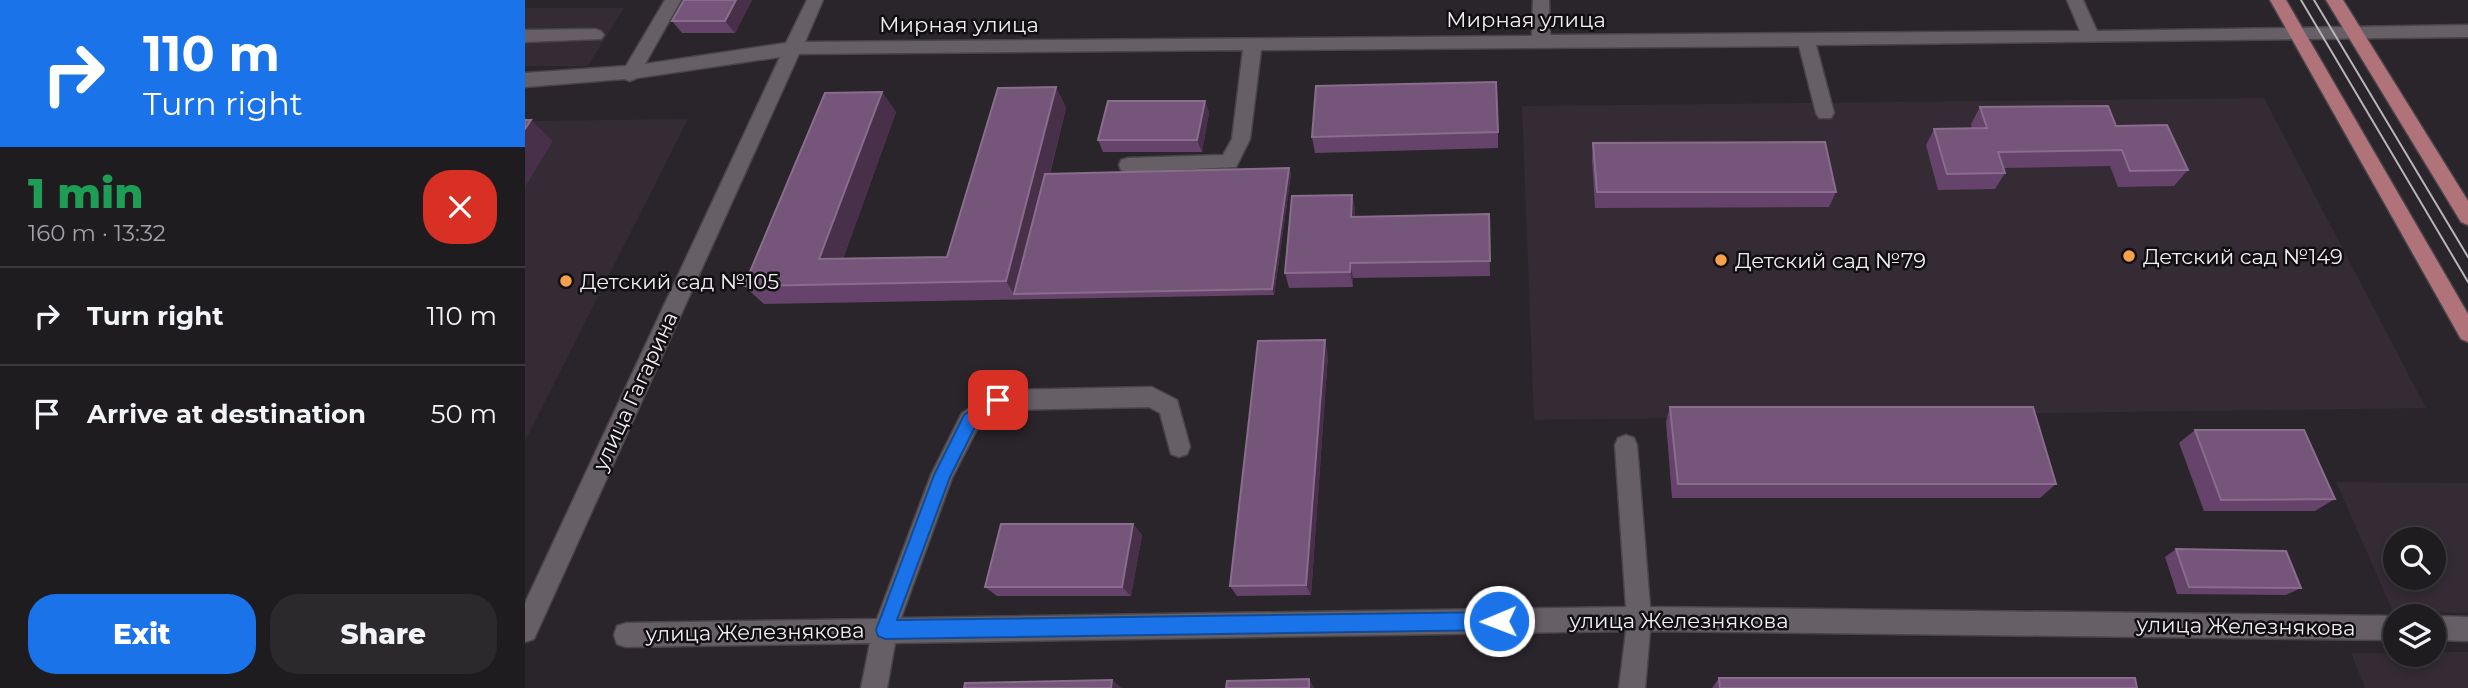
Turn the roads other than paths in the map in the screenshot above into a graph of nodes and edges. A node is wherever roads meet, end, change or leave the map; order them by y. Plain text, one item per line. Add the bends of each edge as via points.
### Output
1 (673, 0) edge
2 (815, 0) edge
3 (1541, 0) edge
4 (2075, 0) edge
5 (2278, 0) edge
6 (2334, 0) edge
7 (2468, 31) edge
8 (2354, 33) junction
9 (2298, 34) junction
10 (525, 36) edge
11 (595, 36) dead end
12 (2091, 37) junction
13 (1806, 40) junction
14 (1541, 42) junction
15 (1253, 44) junction
16 (793, 48) junction
17 (630, 75) junction
18 (525, 80) edge
19 (1825, 113) dead end
20 (1128, 165) dead end
21 (2468, 217) edge
22 (2468, 333) edge
23 (1626, 445) dead end
24 (1179, 447) dead end
25 (1639, 619) junction
26 (2383, 628) edge
27 (2446, 628) edge
28 (2468, 629) edge
29 (525, 630) edge
30 (885, 630) junction
31 (626, 635) dead end
32 (874, 688) edge
33 (1632, 688) edge

1 - 17 street
2 - 16 street, улица Гагарина
3 - 14 street
4 - 12 street
5 - 9 main road
6 - 8 main road
7 - 8 street, Мирная улица
8 - 9 street, Мирная улица
8 - 21 main road
9 - 12 street, Мирная улица
9 - 22 main road
10 - 11 street
12 - 13 street, Мирная улица
13 - 14 street, Мирная улица
13 - 19 street
14 - 15 street, Мирная улица
15 - 16 street, Мирная улица
15 - 20 street via 1241,139 1229,162
16 - 17 street, Мирная улица
16 - 29 street, улица Гагарина
17 - 18 street, Мирная улица
23 - 25 street
24 - 30 street via 1169,407 1152,397 998,400 970,420 942,475
25 - 26 street, улица Железнякова
25 - 30 street, улица Железнякова
25 - 33 street
27 - 28 street
30 - 31 street, улица Железнякова
30 - 32 street

